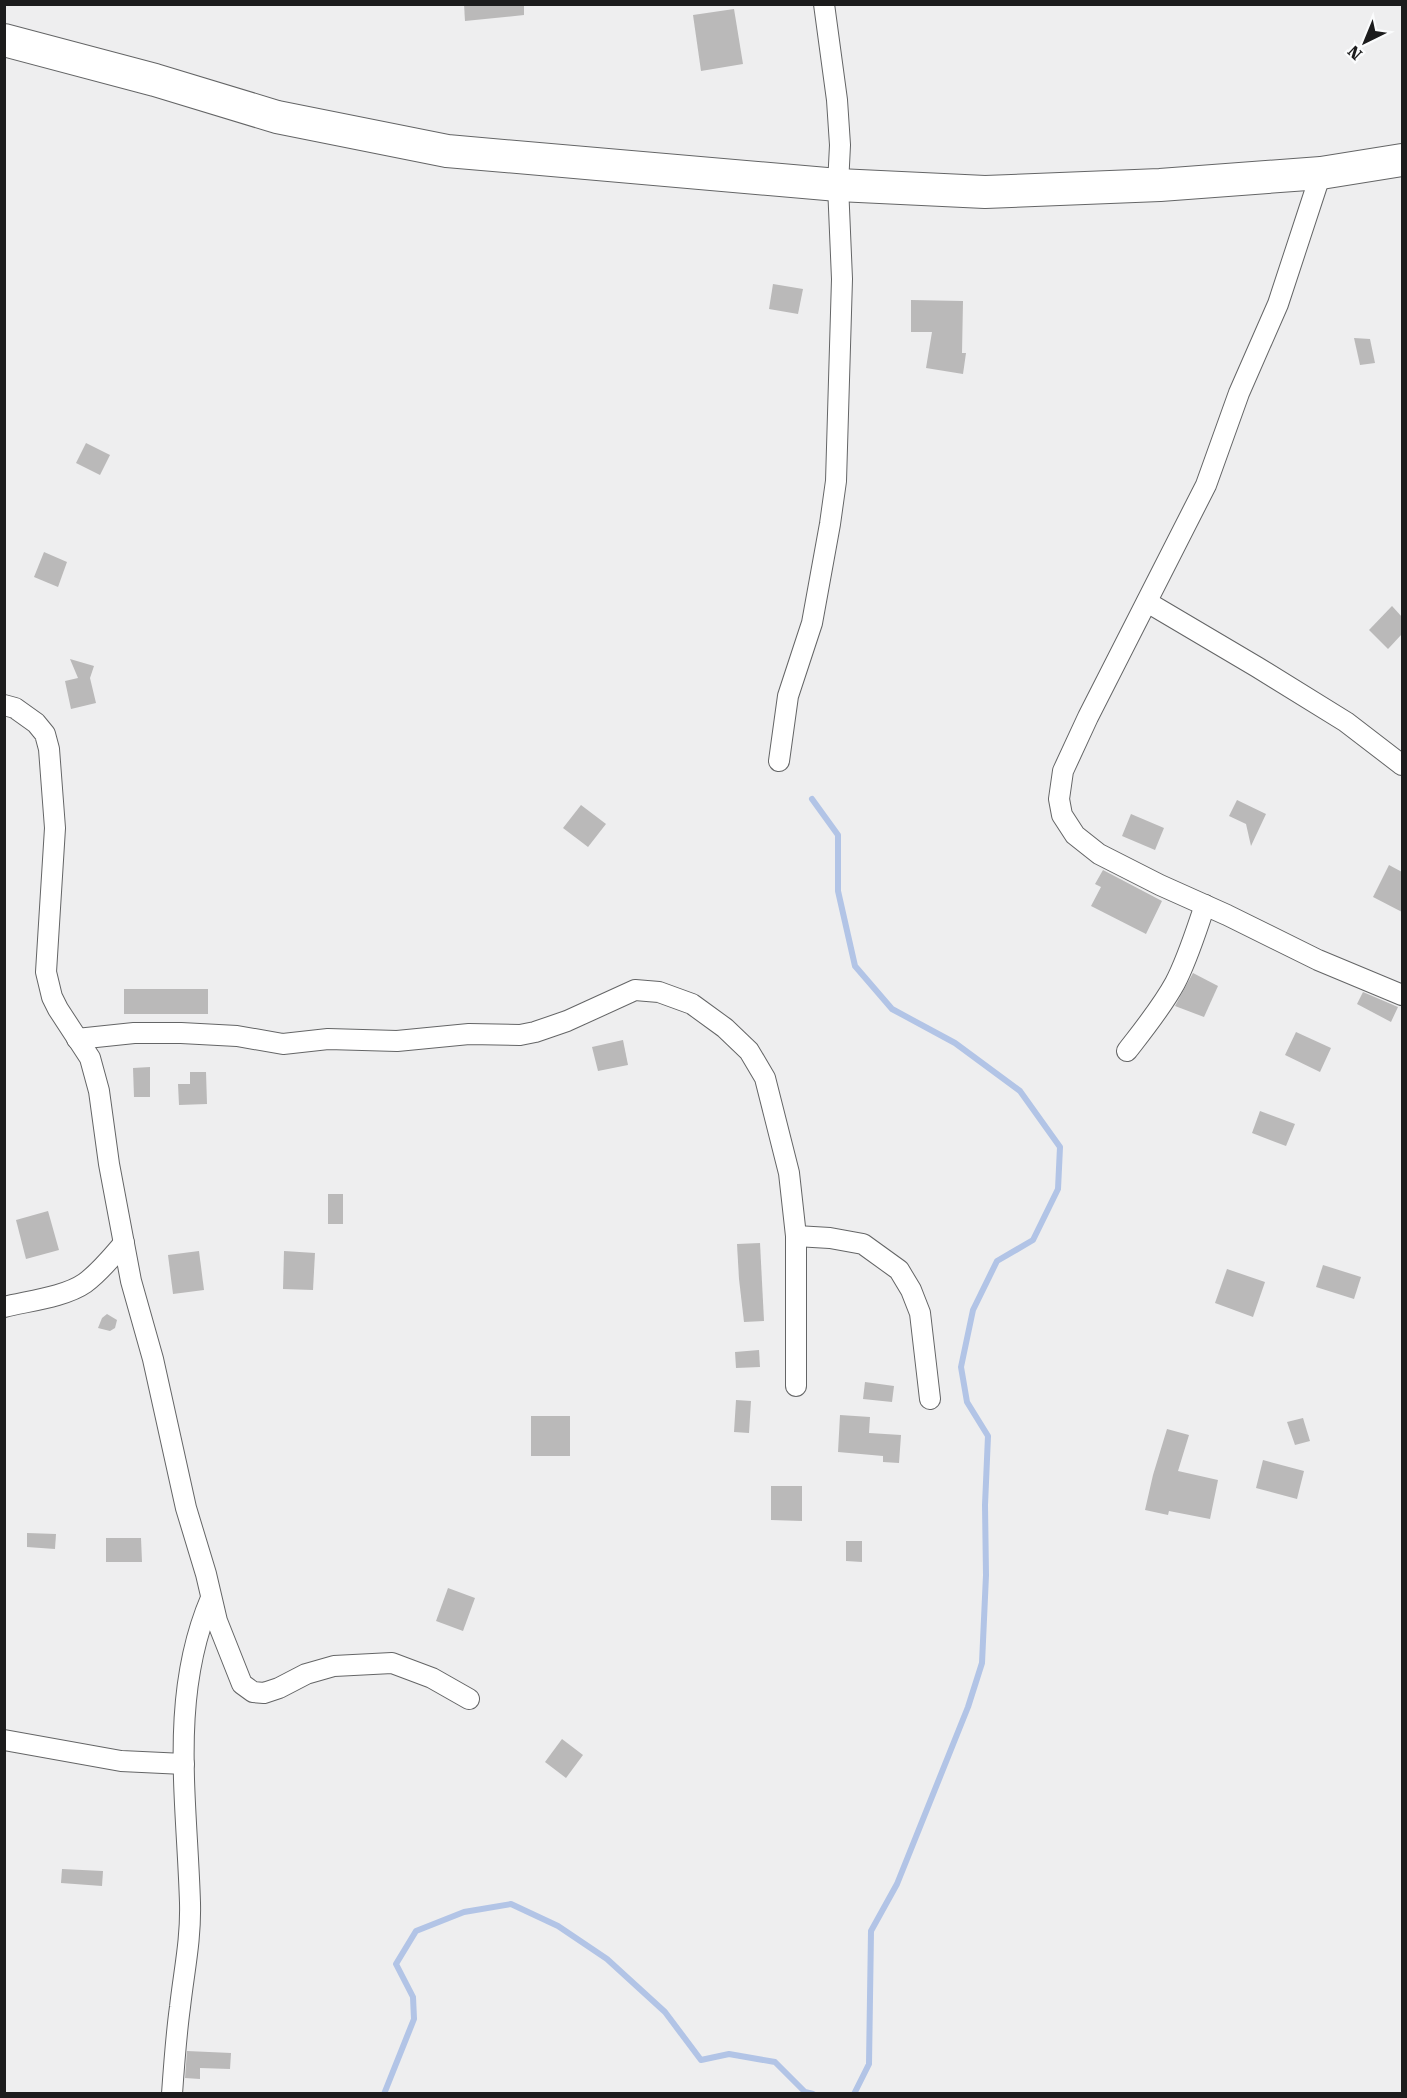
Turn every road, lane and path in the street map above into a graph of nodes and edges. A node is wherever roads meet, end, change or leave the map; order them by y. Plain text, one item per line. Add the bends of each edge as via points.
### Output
1 (824, 4) edge
2 (4, 40) edge
3 (1402, 160) edge
4 (1321, 173) junction
5 (838, 185) junction
6 (1147, 602) junction
7 (4, 705) edge
8 (779, 761) dead end
9 (1402, 765) edge
10 (1205, 905) junction
11 (1402, 994) edge
12 (77, 1039) junction
13 (1126, 1051) dead end
14 (796, 1236) junction
15 (124, 1244) junction
16 (4, 1307) edge
17 (795, 1386) dead end
18 (930, 1399) dead end
19 (211, 1598) junction
20 (469, 1699) dead end
21 (4, 1740) edge
22 (184, 1764) junction
23 (172, 2094) edge

1 - 5 street via 837,100
2 - 5 highway via 277,117 447,151
3 - 4 highway
4 - 5 highway via 985,192
4 - 6 street via 1278,304 1239,393 1206,485
5 - 8 street via 842,279 836,481 812,624 789,696
6 - 9 street via 1346,722
6 - 10 street via 1063,771 1059,799 1062,815 1075,836 1099,854
7 - 12 street via 36,723 50,749 55,828 46,972 52,997
10 - 11 street via 1318,960
10 - 13 street via 1174,984
12 - 14 street via 182,1033 283,1044 328,1039 397,1041 469,1034 520,1035 567,1021 634,990 659,992 692,1004 725,1028 749,1051 765,1078 789,1173
12 - 15 street via 90,1058 99,1091
14 - 17 street
14 - 18 street via 863,1244 899,1270 920,1313
15 - 16 street via 83,1284
15 - 19 street
19 - 20 street via 231,1662 242,1684 253,1692 279,1688 334,1666 392,1663 432,1678
19 - 22 street via 200,1625 186,1687
21 - 22 street via 121,1761
22 - 23 street via 189,1946

